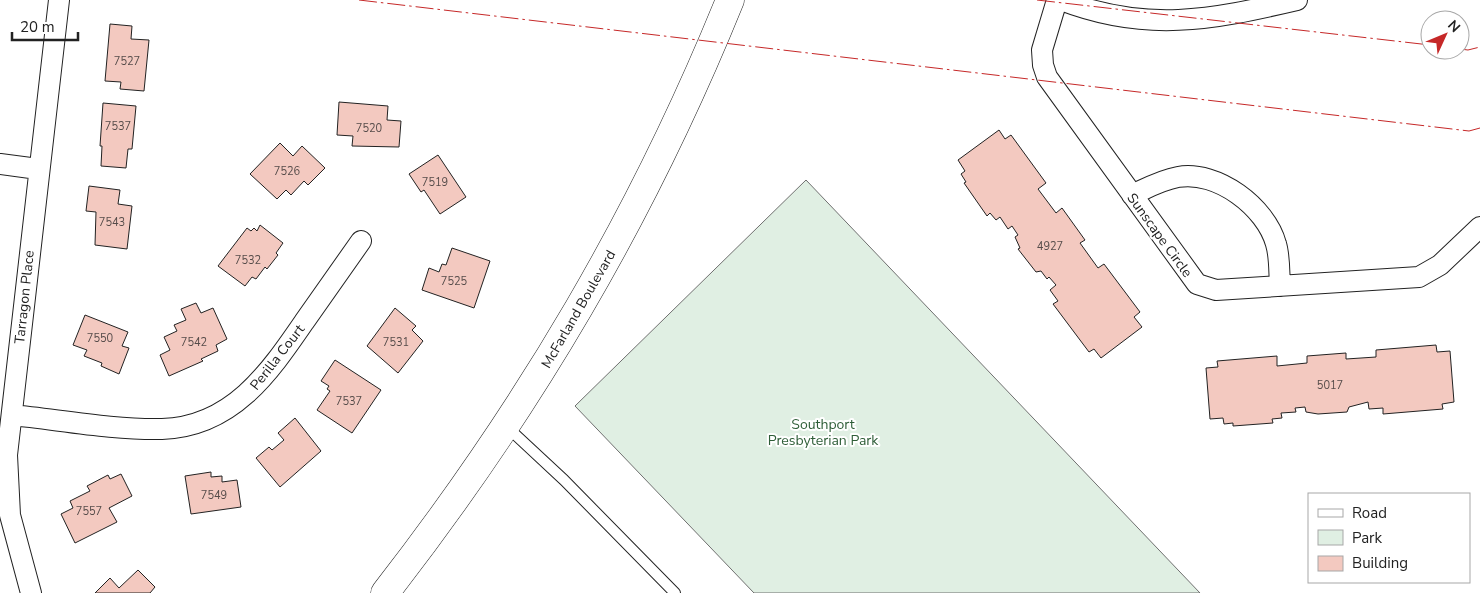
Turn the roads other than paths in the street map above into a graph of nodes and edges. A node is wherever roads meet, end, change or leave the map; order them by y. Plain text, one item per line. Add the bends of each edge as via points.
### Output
1 (59, 0) edge
2 (730, 0) edge
3 (1059, 0) edge
4 (1296, 0) edge
5 (0, 164) edge
6 (38, 168) junction
7 (1132, 196) junction
8 (1480, 227) edge
9 (361, 241) dead end
10 (1280, 286) junction
11 (12, 415) junction
12 (507, 427) junction
13 (31, 593) edge
14 (386, 593) edge
15 (676, 593) edge

1 - 6 street, Tarragon Place
2 - 12 street, McFarland Boulevard via 640,199 590,292
3 - 4 street, Sunscape Circle via 1127,18 1166,21 1212,19
3 - 7 street, Sunscape Circle via 1042,50 1042,65 1047,77
5 - 6 street
6 - 11 street, Tarragon Place
7 - 10 street, Sunscape Circle via 1197,284 1216,290
7 - 10 street via 1158,182 1180,176 1226,186 1246,199 1262,216 1276,243
8 - 10 street, Sunscape Circle via 1440,265 1419,277
9 - 11 street, Perilla Court via 263,380 239,401 212,416 183,426 142,429
11 - 13 street, Tarragon Place via 7,487 14,536
12 - 14 street, McFarland Boulevard
12 - 15 lane

